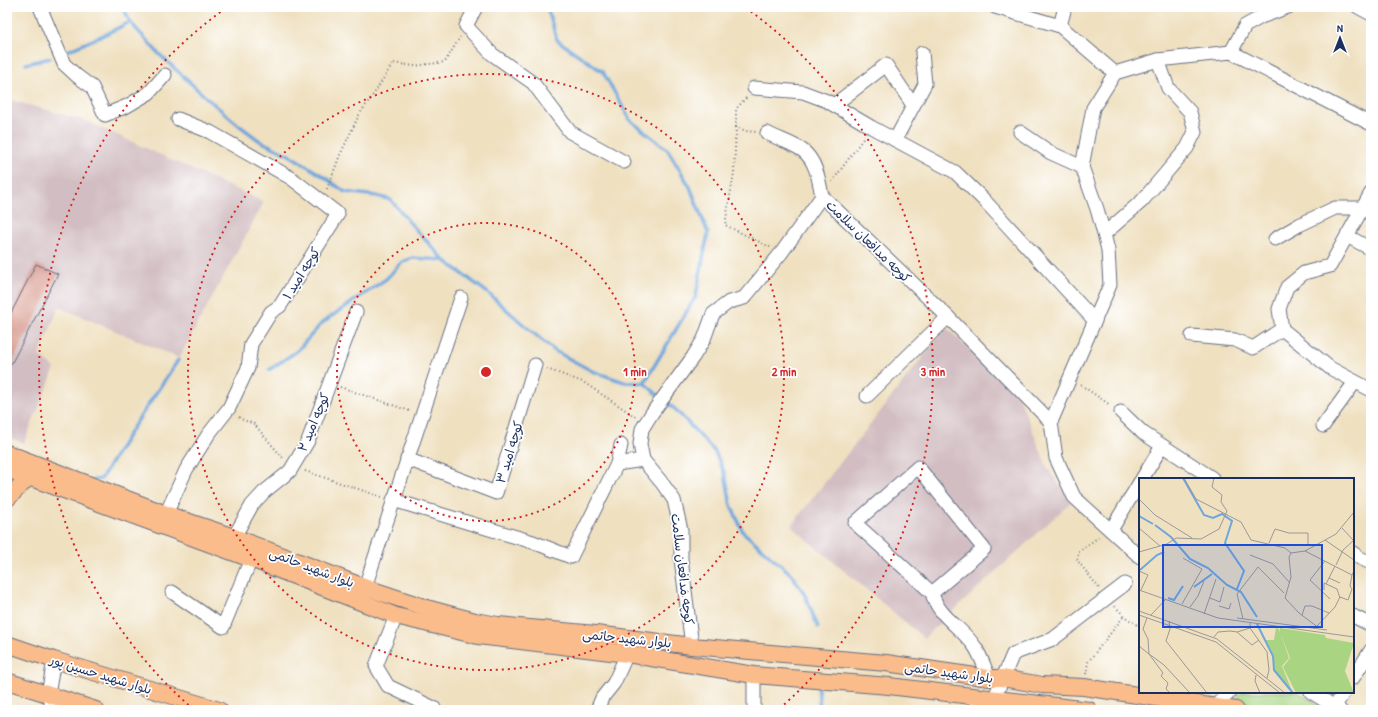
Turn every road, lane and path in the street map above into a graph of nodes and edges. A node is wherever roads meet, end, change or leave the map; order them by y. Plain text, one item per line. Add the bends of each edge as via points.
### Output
1 (40, 7) edge
2 (476, 7) edge
3 (995, 7) edge
4 (1065, 7) edge
5 (1288, 7) edge
6 (1358, 7) edge
7 (1262, 12) edge
8 (1371, 14) edge
9 (466, 26) junction
10 (1060, 26) junction
11 (1231, 52) junction
12 (922, 53) dead end
13 (1158, 60) junction
14 (1115, 73) junction
15 (165, 75) dead end
16 (754, 88) joint
17 (834, 105) junction
18 (913, 105) junction
19 (178, 119) dead end
20 (1371, 124) edge
21 (736, 127) junction
22 (871, 127) junction
23 (1020, 132) dead end
24 (767, 133) joint
25 (895, 140) junction
26 (624, 162) dead end
27 (1082, 167) junction
28 (326, 190) dead end
29 (1371, 193) edge
30 (822, 196) junction
31 (1362, 208) junction
32 (1104, 234) junction
33 (1347, 236) junction
34 (1275, 239) dead end
35 (1371, 249) edge
36 (782, 252) junction
37 (461, 298) dead end
38 (356, 312) dead end
39 (948, 317) junction
40 (1095, 321) junction
41 (1282, 329) junction
42 (1192, 336) dead end
43 (535, 365) joint
44 (1070, 378) junction
45 (1355, 382) junction
46 (330, 383) junction
47 (1371, 390) edge
48 (867, 396) dead end
49 (1121, 412) joint
50 (422, 415) junction
51 (649, 418) junction
52 (1051, 422) junction
53 (1323, 426) dead end
54 (621, 444) dead end
55 (1162, 446) junction
56 (7, 453) edge
57 (407, 459) junction
58 (643, 460) junction
59 (617, 464) junction
60 (40, 465) junction
61 (7, 469) edge
62 (29, 477) junction
63 (1143, 478) edge
64 (1212, 478) edge
65 (1139, 484) edge
66 (7, 499) edge
67 (393, 500) junction
68 (166, 514) junction
69 (1111, 530) junction
70 (234, 537) junction
71 (1354, 554) edge
72 (1139, 556) edge
73 (251, 559) junction
74 (1371, 563) edge
75 (1125, 584) dead end
76 (172, 592) dead end
77 (932, 593) junction
78 (362, 595) junction
79 (1107, 598) junction
80 (396, 616) junction
81 (1124, 616) junction
82 (1354, 616) edge
83 (1371, 625) edge
84 (1139, 626) edge
85 (7, 644) edge
86 (692, 646) junction
87 (1371, 650) edge
88 (627, 654) junction
89 (54, 660) junction
90 (754, 675) junction
91 (1354, 676) edge
92 (995, 678) junction
93 (7, 681) edge
94 (1084, 687) junction
95 (1229, 693) edge
96 (1313, 693) edge
97 (1344, 693) edge
98 (48, 695) junction
99 (994, 699) junction
100 (434, 708) dead end
101 (1212, 708) edge
102 (1337, 708) edge
103 (54, 710) edge
104 (96, 710) edge
105 (219, 710) edge
106 (597, 710) edge
107 (754, 710) edge
108 (974, 710) edge
109 (1089, 710) edge
110 (1236, 710) edge

1 - 15 street via 64,64 92,86 105,115 149,93
2 - 9 street
3 - 10 street
4 - 10 street
5 - 7 street
6 - 8 street
7 - 11 street via 1245,26
9 - 26 street via 492,54 533,83 570,132
9 - 28 path via 445,62 414,66 393,63 359,115
10 - 14 street
11 - 13 street
11 - 20 street
12 - 18 street via 925,84
13 - 14 street
13 - 32 street via 1168,88 1190,112 1195,132 1187,148 1142,201
14 - 27 street via 1093,108
16 - 17 street via 803,92
16 - 21 path via 736,109
17 - 18 street via 886,65
17 - 22 street
18 - 25 street
19 - 68 street, کوچه امید ۱ via 210,132 291,178 338,214 280,306 271,312 251,344 248,368 229,408 186,470
21 - 24 path via 746,131
21 - 36 path via 734,173 725,225
22 - 25 street
22 - 30 path
23 - 27 street via 1051,153
24 - 30 street via 802,150 810,159 818,176
25 - 40 street via 955,172
27 - 32 street
29 - 31 street
30 - 36 street, کوچه مدافعان سلامت
30 - 39 street, کوچه مدافعان سلامت
31 - 33 street
31 - 34 street via 1335,208
32 - 40 street via 1108,250 1110,285
33 - 35 street
33 - 41 street via 1330,266 1304,274 1287,287 1279,309
36 - 51 street, کوچه مدافعان سلامت via 744,298 729,302 713,314 704,339 693,357
37 - 50 street
38 - 46 street, کوچه امید ۲
39 - 48 street
39 - 52 street, کوچه مدافعان سلامت
40 - 44 street
41 - 42 street via 1253,348 1235,340
41 - 45 street via 1330,368
43 - 51 path via 583,382
43 - 57 street, کوچه امید ۳ via 496,493
44 - 49 path
44 - 52 street
45 - 47 street
45 - 53 street
46 - 50 path
46 - 70 street, کوچه امید ۲ via 308,441 290,470 252,505
49 - 55 street via 1143,433
50 - 57 street
51 - 58 street, کوچه مدافعان سلامت via 642,429 640,444
52 - 69 street via 1056,458 1074,497
54 - 59 street
55 - 63 street
55 - 64 street
56 - 60 main road, بلوار شهید حاتمی
57 - 67 street
58 - 59 street
58 - 86 street, کوچه مدافعان سلامت via 674,500 681,530 681,559
59 - 67 street via 571,557 533,542
60 - 62 main road
60 - 68 main road, بلوار شهید حاتمی
61 - 62 main road, بلوار شهید حاتمی
62 - 66 main road
62 - 73 main road, بلوار شهید حاتمی
65 - 69 street
67 - 78 street
68 - 70 main road, بلوار شهید حاتمی
69 - 72 street
69 - 79 path via 1079,551 1077,560
70 - 78 main road, بلوار شهید حاتمی
71 - 74 street
73 - 76 street via 223,627
73 - 78 main road, بلوار شهید حاتمی
75 - 79 street
77 - 77 street via 855,522 918,467 984,549
77 - 92 street via 943,613 974,646
78 - 80 main road, بلوار شهید حاتمی
78 - 86 main road, بلوار شهید حاتمی via 498,625
79 - 81 path
79 - 92 street via 1052,639 1013,654
80 - 88 main road, بلوار شهید حاتمی via 478,636
80 - 100 street via 376,666 388,686
81 - 84 path
81 - 94 path via 1088,662
82 - 83 street
85 - 89 main road, بلوار شهيد حسین پور
86 - 92 main road, بلوار شهید حاتمی via 886,663
87 - 91 street
88 - 90 main road, بلوار شهید حاتمی
88 - 106 street via 614,683 602,698
89 - 98 street
89 - 105 main road, بلوار شهيد حسین پور
90 - 99 main road, بلوار شهید حاتمی via 889,686
90 - 107 street
92 - 94 main road, بلوار شهید حاتمی
92 - 99 street
93 - 98 main road
94 - 101 main road, بلوار شهید حاتمی
95 - 101 street
96 - 102 street
97 - 102 street
98 - 103 street
98 - 104 main road
99 - 108 street
99 - 109 main road, بلوار شهید حاتمی
101 - 110 main road, بلوار شهید حاتمی

